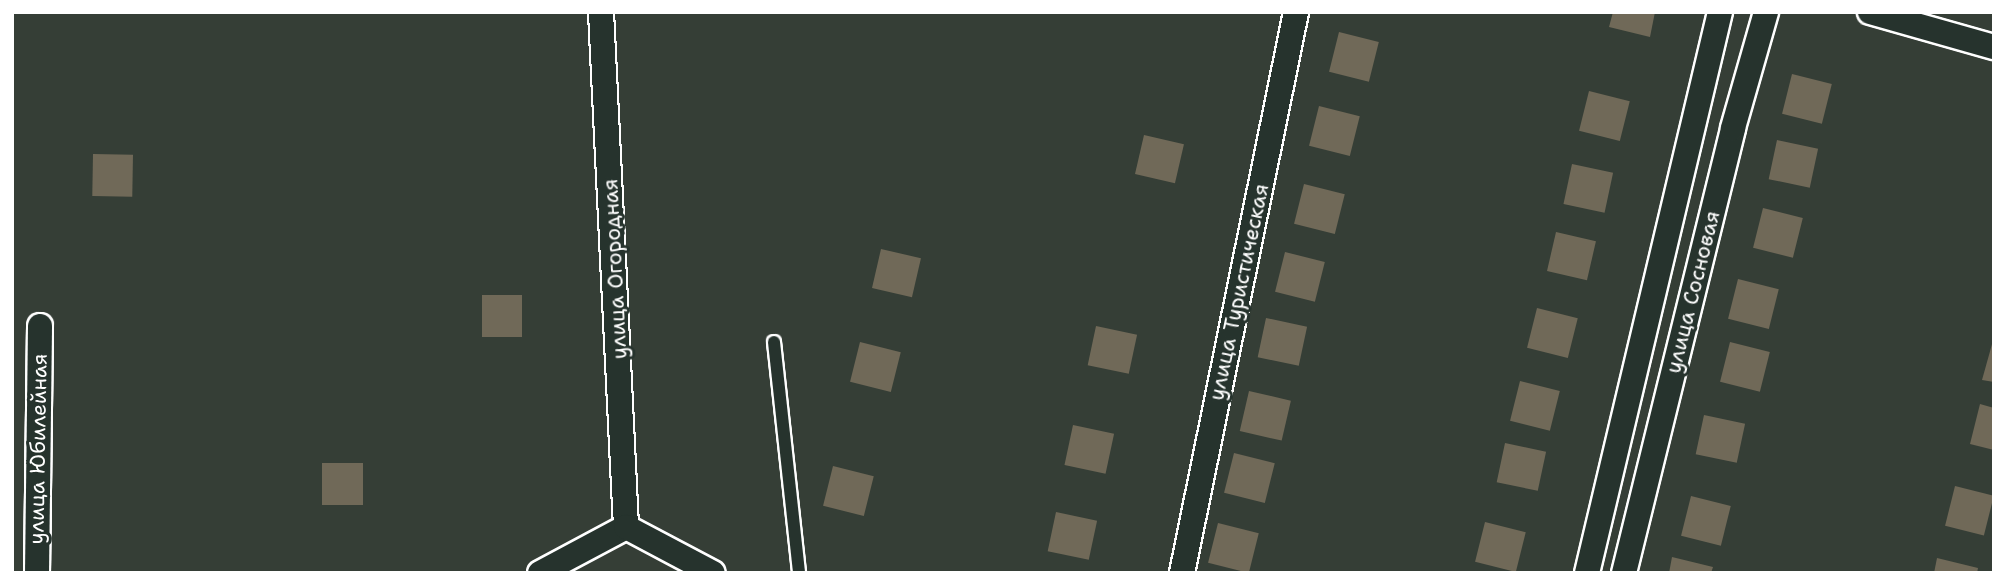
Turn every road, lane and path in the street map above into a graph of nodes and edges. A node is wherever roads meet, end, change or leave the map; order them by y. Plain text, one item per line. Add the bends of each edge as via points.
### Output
1 (601, 12) edge
2 (1296, 12) edge
3 (1720, 12) edge
4 (1766, 12) edge
5 (1870, 12) edge
6 (1994, 47) edge
7 (40, 326) dead end
8 (775, 342) dead end
9 (626, 527) junction
10 (37, 573) edge
11 (540, 573) edge
12 (713, 573) edge
13 (799, 573) edge
14 (1182, 573) edge
15 (1587, 573) edge
16 (1624, 573) edge

1 - 9 street, улица Огородная
2 - 14 street, улица Туристическая
3 - 15 street, улица Сосновая
4 - 16 street, улица Сосновая via 1733,128
5 - 6 street
7 - 10 street, улица Юбилейная
8 - 13 lane
9 - 11 street
9 - 12 street

